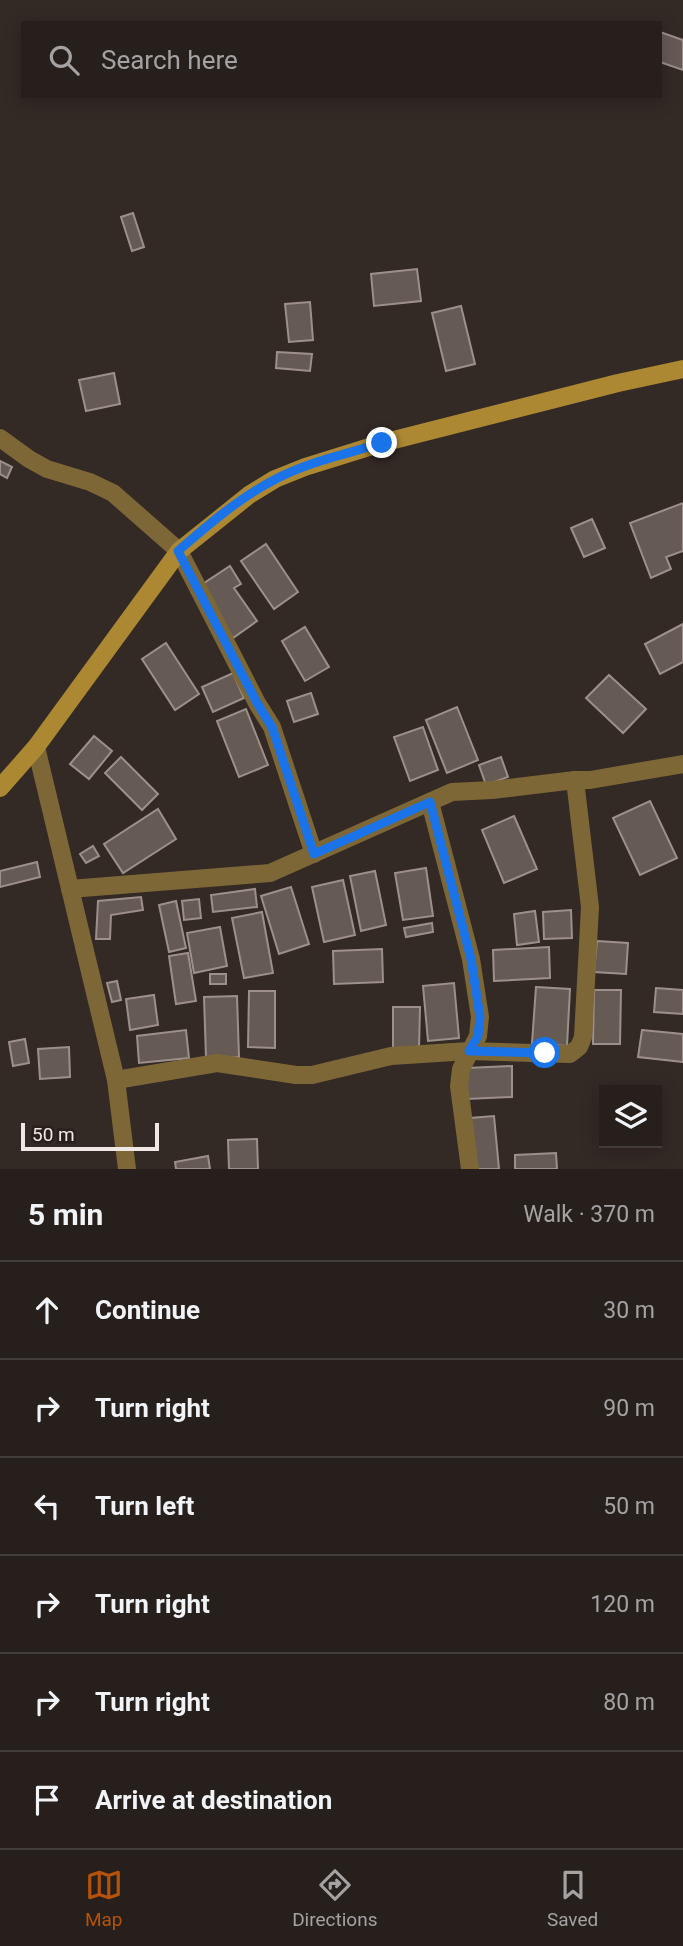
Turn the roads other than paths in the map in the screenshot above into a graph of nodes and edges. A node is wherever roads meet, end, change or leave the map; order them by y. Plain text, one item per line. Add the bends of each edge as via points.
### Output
1 (683, 369) edge
2 (0, 438) edge
3 (178, 551) junction
4 (36, 747) junction
5 (683, 764) edge
6 (575, 780) junction
7 (0, 788) edge
8 (430, 802) junction
9 (314, 854) junction
10 (69, 889) junction
11 (469, 1051) junction
12 (116, 1080) junction
13 (127, 1169) edge
14 (470, 1169) edge

1 - 3 street via 382,443 305,467 249,495
2 - 3 street via 47,469 113,493
3 - 4 street
3 - 9 street via 272,727
4 - 7 street
4 - 10 street
5 - 6 street
6 - 8 street via 452,792
6 - 11 street via 590,907 583,1037 570,1054
8 - 9 street
8 - 11 street via 471,959 480,1017 478,1036
9 - 10 street via 270,873
10 - 12 street
11 - 12 street via 391,1056 312,1075 217,1063
11 - 14 street via 459,1086
12 - 13 street

